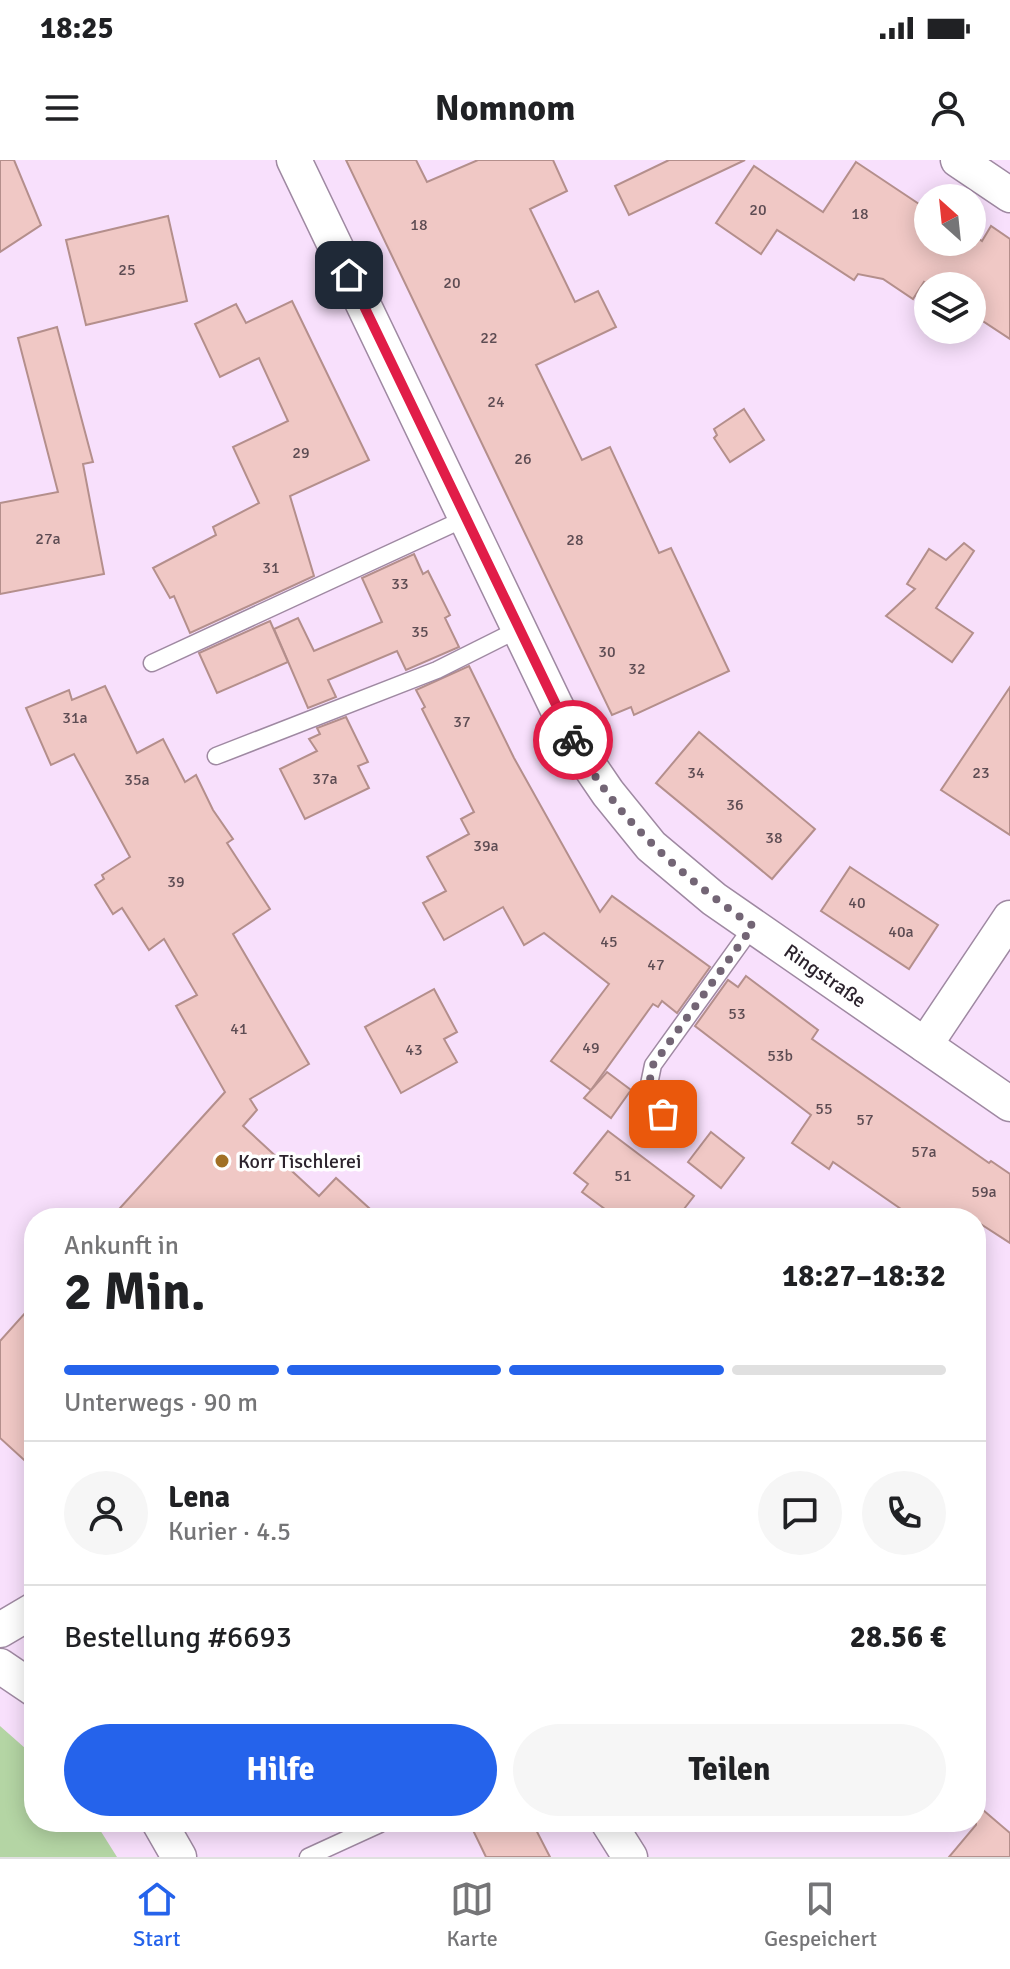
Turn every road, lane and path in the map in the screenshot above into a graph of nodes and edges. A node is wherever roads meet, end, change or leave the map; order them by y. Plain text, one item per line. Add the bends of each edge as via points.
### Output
1 (294, 160) edge
2 (958, 160) edge
3 (1010, 195) edge
4 (466, 518) junction
5 (519, 629) junction
6 (152, 663) dead end
7 (216, 756) dead end
8 (1010, 918) edge
9 (753, 926) junction
10 (925, 1045) junction
11 (1010, 1104) edge
12 (679, 1134) dead end
13 (24, 1616) edge
14 (0, 1630) edge
15 (0, 1666) edge
16 (24, 1682) edge
17 (165, 1832) edge
18 (363, 1832) edge
19 (614, 1832) edge
20 (179, 1857) edge
21 (308, 1857) edge
22 (630, 1857) edge

1 - 4 street, Ringstraße
2 - 3 street
4 - 5 street, Ringstraße
4 - 6 lane
5 - 7 lane via 437,670
5 - 9 street, Ringstraße via 578,749 608,793 651,846
8 - 10 street
9 - 10 street, Ringstraße
9 - 12 lane via 653,1065 647,1094
10 - 11 street, Ringstraße
13 - 14 street
15 - 16 street
17 - 20 street
18 - 21 lane
19 - 22 street

